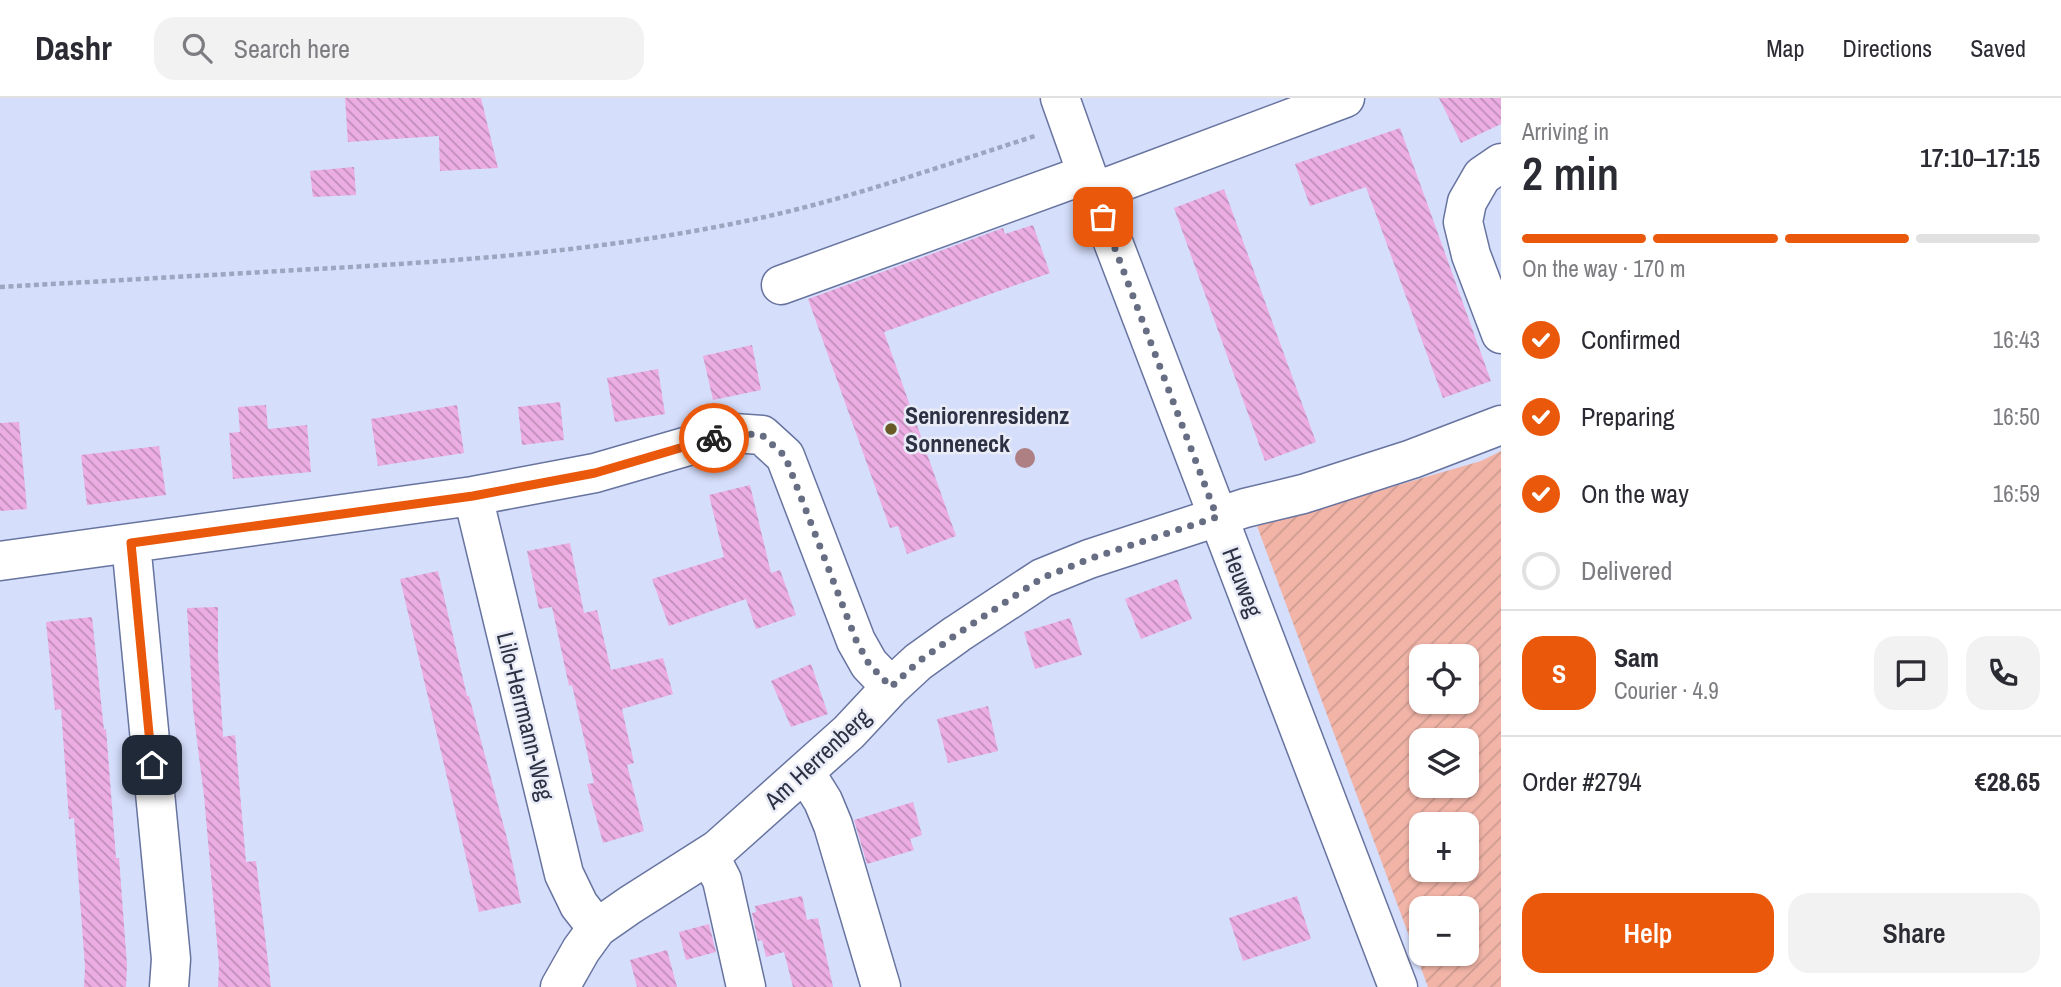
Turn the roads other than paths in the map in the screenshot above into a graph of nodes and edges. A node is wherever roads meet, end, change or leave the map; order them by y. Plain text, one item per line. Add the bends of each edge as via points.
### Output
1 (1345, 98) edge
2 (1064, 111) edge
3 (1501, 163) edge
4 (1090, 183) junction
5 (781, 285) dead end
6 (1501, 334) edge
7 (1501, 425) edge
8 (473, 496) junction
9 (1217, 517) junction
10 (131, 543) junction
11 (0, 561) edge
12 (891, 687) junction
13 (805, 772) junction
14 (709, 855) junction
15 (597, 928) junction
16 (169, 987) edge
17 (560, 987) edge
18 (746, 987) edge
19 (881, 987) edge
20 (1398, 987) edge

1 - 4 street
2 - 4 street, Heuweg
3 - 6 street via 1482,176 1467,202 1464,222 1471,255
4 - 5 street
4 - 9 street, Heuweg
7 - 9 street, Am Herrenberg via 1412,459
8 - 10 street
8 - 12 street via 595,473 733,433 762,435 785,456 856,640 869,664
8 - 15 street, Lilo-Herrmann-Weg via 564,874
9 - 12 street, Am Herrenberg via 1042,578 918,662
9 - 20 street, Heuweg
10 - 11 street
10 - 16 street via 171,959
12 - 13 street, Am Herrenberg
13 - 14 street, Am Herrenberg
13 - 19 street via 833,825
14 - 15 street, Am Herrenberg
14 - 18 street via 722,880
15 - 17 street, Am Herrenberg

